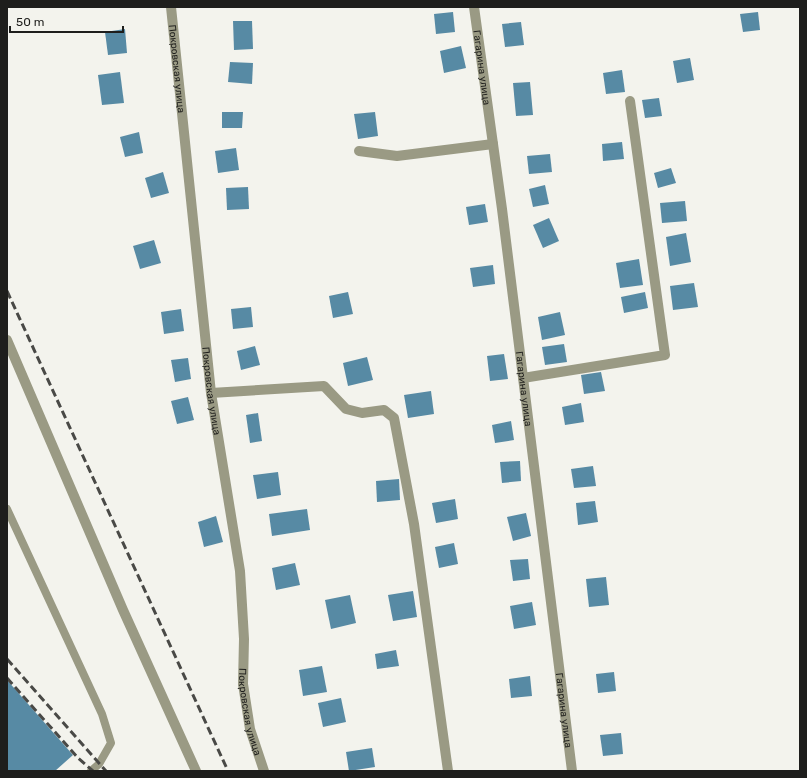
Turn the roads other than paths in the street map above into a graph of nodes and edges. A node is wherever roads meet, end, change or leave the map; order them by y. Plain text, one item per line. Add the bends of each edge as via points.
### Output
1 (171, 7) edge
2 (474, 7) edge
3 (630, 101) dead end
4 (493, 144) junction
5 (359, 151) dead end
6 (7, 340) edge
7 (523, 378) junction
8 (211, 393) junction
9 (7, 509) edge
10 (91, 771) edge
11 (196, 771) edge
12 (264, 771) edge
13 (448, 771) edge
14 (572, 771) edge

1 - 8 street, Покровская улица
2 - 4 street, Гагарина улица
3 - 7 street via 665,355
4 - 5 street via 397,156
4 - 7 street, Гагарина улица
6 - 11 street via 123,610
7 - 14 street, Гагарина улица
8 - 12 street, Покровская улица via 240,571 244,638 243,684 250,729
8 - 13 street via 324,386 346,409 362,412 384,410 394,418 414,524
9 - 10 lane via 102,714 111,743 99,764

